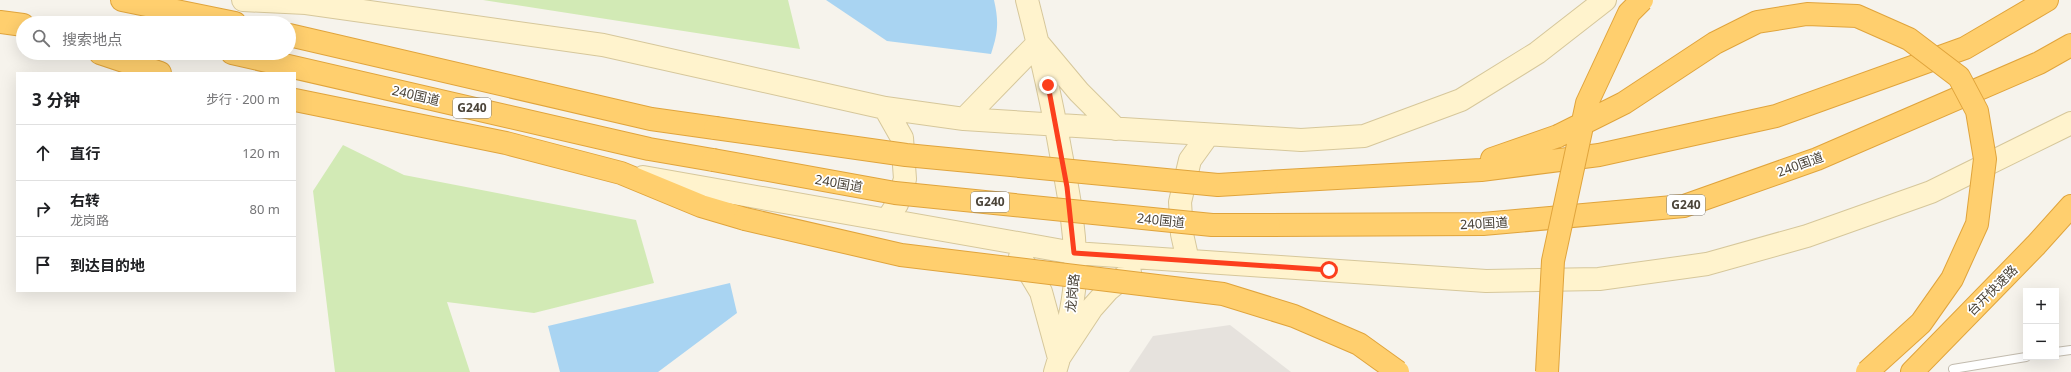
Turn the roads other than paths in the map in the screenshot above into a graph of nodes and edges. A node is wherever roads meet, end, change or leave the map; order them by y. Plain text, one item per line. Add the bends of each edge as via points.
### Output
1 (122, 0) edge
2 (243, 0) edge
3 (1027, 0) edge
4 (1605, 0) edge
5 (1642, 0) edge
6 (2047, 0) edge
7 (201, 16) edge
8 (296, 37) edge
9 (1038, 43) junction
10 (2071, 45) edge
11 (121, 60) edge
12 (262, 60) edge
13 (157, 72) edge
14 (296, 100) edge
15 (885, 108) junction
16 (964, 119) junction
17 (2071, 123) edge
18 (1056, 125) junction
19 (1116, 129) junction
20 (1208, 135) junction
21 (1458, 171) junction
22 (621, 173) junction
23 (2071, 206) edge
24 (886, 220) junction
25 (1004, 241) junction
26 (1074, 253) junction
27 (1147, 258) junction
28 (1188, 261) junction
29 (2071, 350) edge
30 (2059, 352) edge
31 (2023, 357) edge
32 (1057, 365) edge
33 (1953, 369) dead end
34 (1398, 372) edge
35 (1547, 372) edge
36 (1867, 372) edge
37 (1912, 372) edge

1 - 7 highway
2 - 15 main road via 306,3 603,45
3 - 9 main road, 龙岗路
4 - 20 main road via 1537,53 1461,100 1364,136 1301,140
5 - 35 highway, bridge via 1629,13 1587,103 1553,261
6 - 21 highway, G240 via 1965,48 1776,116 1599,155
8 - 21 highway, G240, bridge via 651,119 906,155 1218,185
9 - 16 main road
9 - 18 main road, 龙岗路
9 - 19 main road via 1079,92
10 - 12 highway, 240国道 / G240, bridge via 2039,63 1817,159 1684,206 1483,224 1212,225 895,193 649,149
11 - 13 highway
14 - 22 highway via 506,143
15 - 16 main road
15 - 24 main road via 902,138 905,178 897,204
16 - 18 main road
17 - 28 main road via 1931,192 1807,236 1707,264 1599,278 1486,281
18 - 19 main road
18 - 26 main road, 龙岗路 via 1067,187
19 - 20 main road
20 - 28 main road via 1190,160 1180,202 1182,234
21 - 36 highway, bridge via 1558,136 1624,102 1715,43 1757,22 1807,14 1857,16 1909,38 1958,77 1977,111 1985,159 1977,224 1952,278 1921,323
22 - 24 main road
22 - 34 highway, bridge via 701,206 745,219 902,255 1223,294 1294,316 1359,344
23 - 37 highway, 台开快速路
24 - 25 main road
25 - 26 main road
25 - 32 main road via 1019,255 1041,292
26 - 27 main road
26 - 32 main road, 龙岗路 via 1073,297
27 - 28 main road
27 - 32 main road via 1104,294 1092,308
29 - 30 lane
31 - 33 lane

